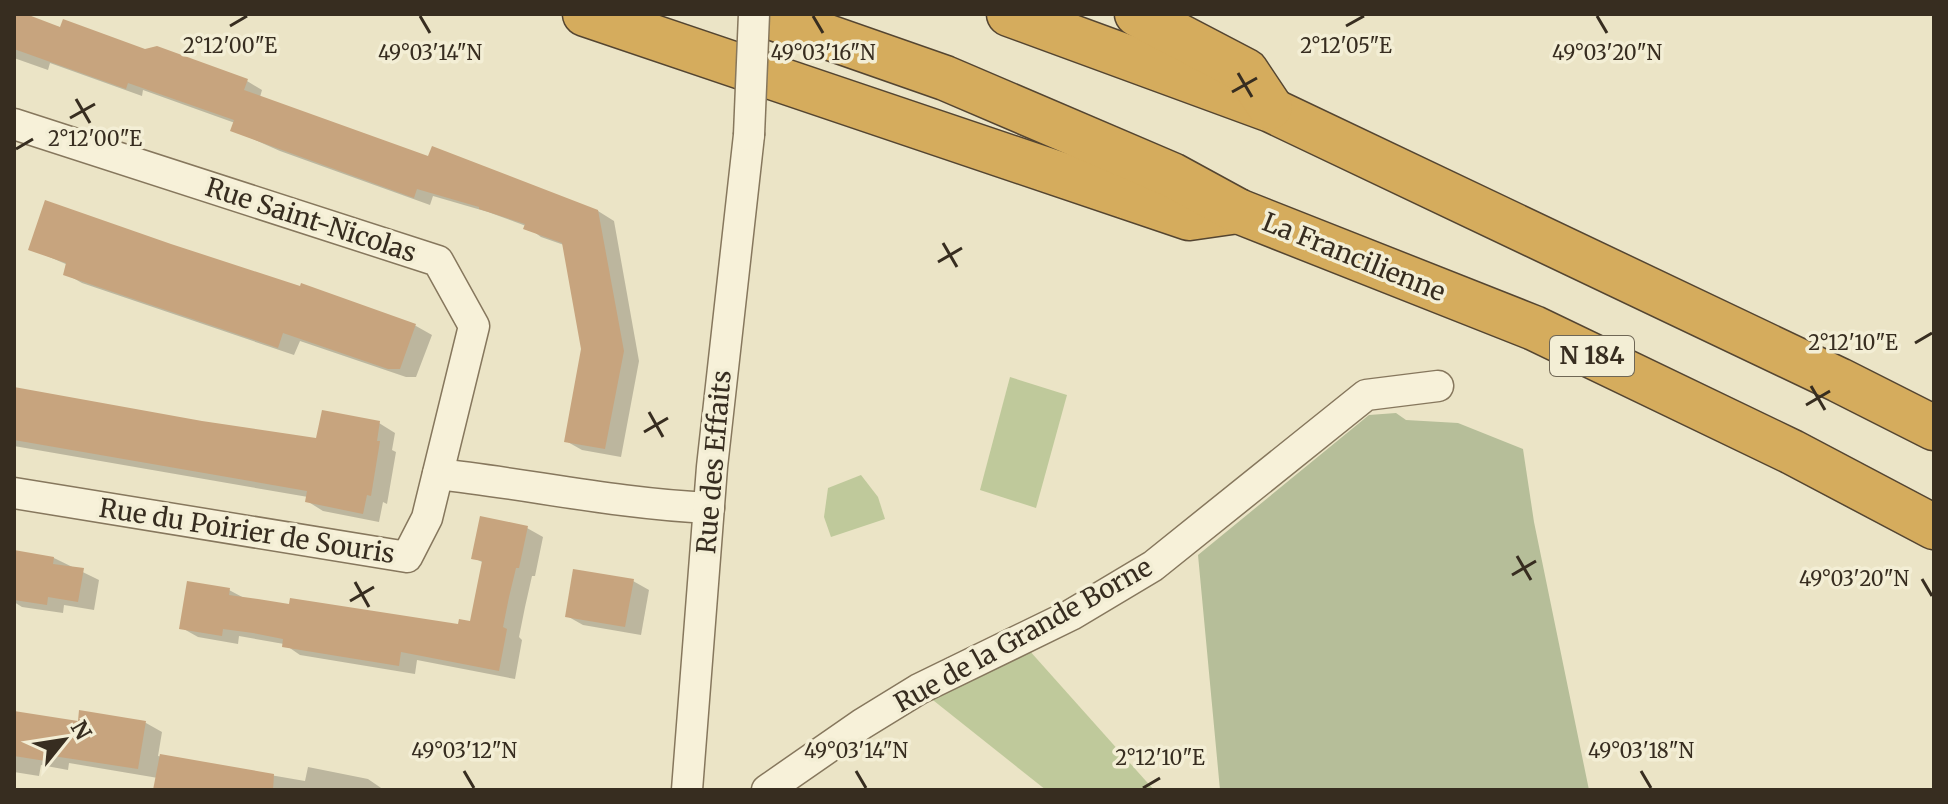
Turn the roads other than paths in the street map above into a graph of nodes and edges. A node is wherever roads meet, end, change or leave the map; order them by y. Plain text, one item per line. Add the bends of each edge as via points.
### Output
1 (585, 14) edge
2 (754, 14) edge
3 (762, 14) edge
4 (1009, 14) edge
5 (1137, 14) edge
6 (1271, 110) junction
7 (14, 124) edge
8 (1238, 211) junction
9 (1438, 386) dead end
10 (1934, 428) edge
11 (438, 474) junction
12 (14, 493) edge
13 (709, 508) junction
14 (1934, 527) edge
15 (687, 790) edge
16 (767, 790) edge

1 - 8 highway via 1189,218
2 - 13 street, Rue des Effaits, bridge via 749,135
3 - 8 highway, La Francilienne / N 184 via 945,78 1172,175
4 - 6 highway
5 - 6 highway via 1246,71
6 - 10 highway
7 - 11 street, Rue Saint-Nicolas via 438,261 474,326
8 - 14 highway, La Francilienne / N 184 via 1534,328
9 - 16 street, Rue de la Grande Borne via 1366,395 1153,566 1071,615 919,689
11 - 12 street, Rue du Poirier de Souris via 427,518 407,557
11 - 13 street
13 - 15 street, Rue des Effaits

